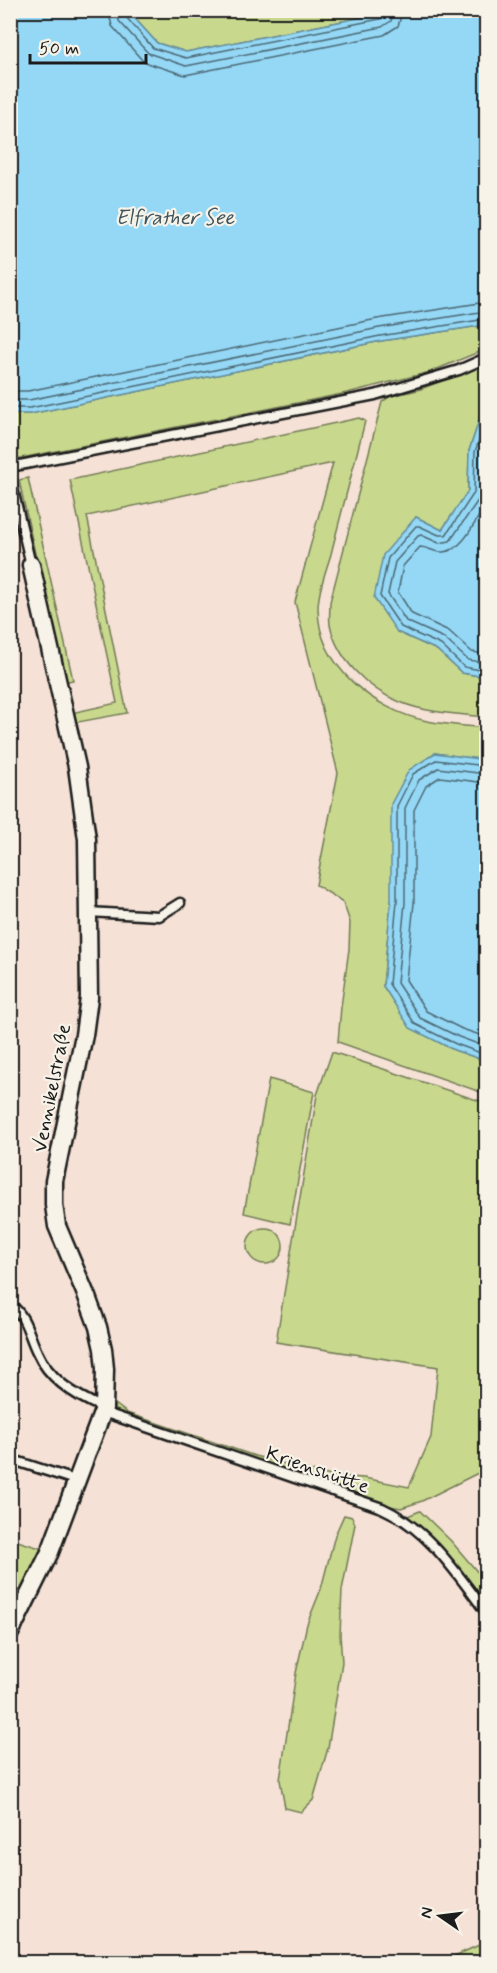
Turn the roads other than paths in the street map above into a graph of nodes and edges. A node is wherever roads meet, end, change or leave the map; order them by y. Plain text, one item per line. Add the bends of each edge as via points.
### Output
1 (486, 358) edge
2 (10, 467) edge
3 (10, 477) edge
4 (31, 565) joint
5 (180, 903) dead end
6 (88, 912) junction
7 (10, 1304) edge
8 (103, 1410) junction
9 (10, 1459) edge
10 (78, 1481) junction
11 (486, 1612) edge
12 (10, 1633) edge

1 - 2 lane via 375,395
3 - 4 lane
4 - 6 street, Vennikelstraße via 77,767 87,839
5 - 6 lane via 159,916
6 - 8 street, Vennikelstraße via 89,998 54,1181 54,1205 57,1226 98,1327 105,1369
7 - 8 lane, Krienshütte via 23,1317 37,1353 50,1372 74,1393
8 - 10 street, Vennikelstraße
8 - 11 lane, Krienshütte via 399,1516 439,1551
9 - 10 lane
10 - 12 street, Vennikelstraße via 50,1552

